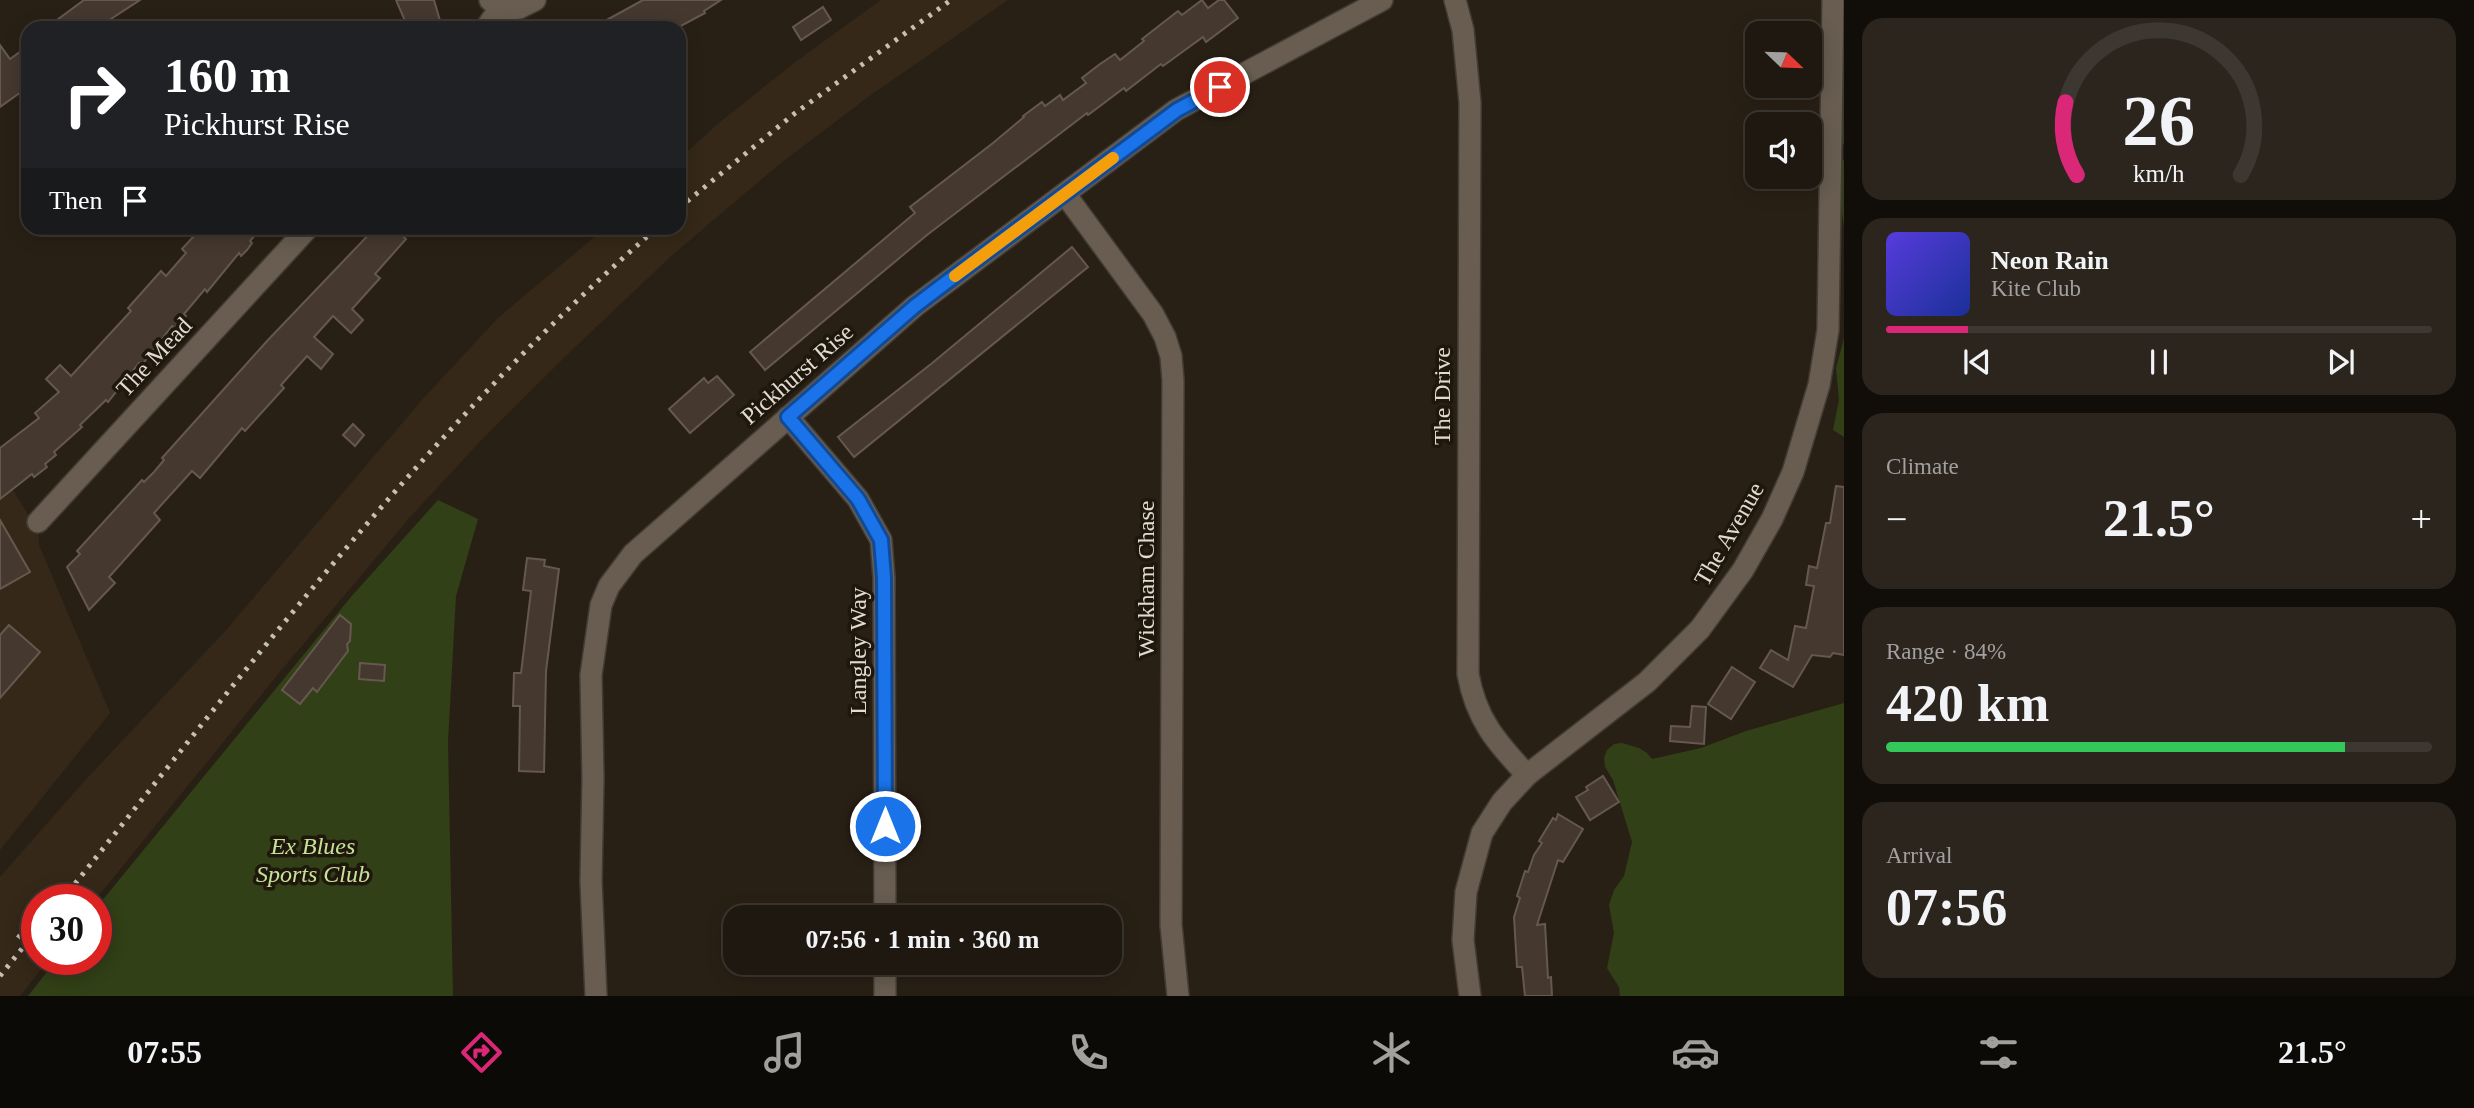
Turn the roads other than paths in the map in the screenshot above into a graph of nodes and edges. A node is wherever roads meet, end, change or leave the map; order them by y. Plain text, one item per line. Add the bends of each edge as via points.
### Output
1 (535, 0) edge
2 (1382, 0) edge
3 (1455, 0) edge
4 (1833, 0) edge
5 (495, 4) edge
6 (489, 21) edge
7 (1065, 194) junction
8 (302, 235) edge
9 (788, 417) junction
10 (38, 522) dead end
11 (1527, 775) junction
12 (885, 905) edge
13 (885, 975) edge
14 (596, 996) edge
15 (885, 996) edge
16 (1178, 996) edge
17 (1470, 996) edge

1 - 5 street via 512,10
2 - 7 street, Pickhurst Rise via 1177,110
3 - 11 street, The Drive via 1463,30 1470,103 1468,674 1482,720
4 - 11 street, The Avenue via 1828,330 1819,385 1793,472 1749,561 1700,629 1647,682
5 - 6 street
7 - 9 street, Pickhurst Rise via 915,306
7 - 16 street, Wickham Chase via 1153,314 1171,356 1171,925
8 - 10 street, The Mead
9 - 12 street, Langley Way via 858,499 881,540
9 - 14 street, Pickhurst Rise via 633,554 609,586 601,606 591,675
11 - 17 street, The Avenue via 1482,833 1472,864 1463,940
13 - 15 street

